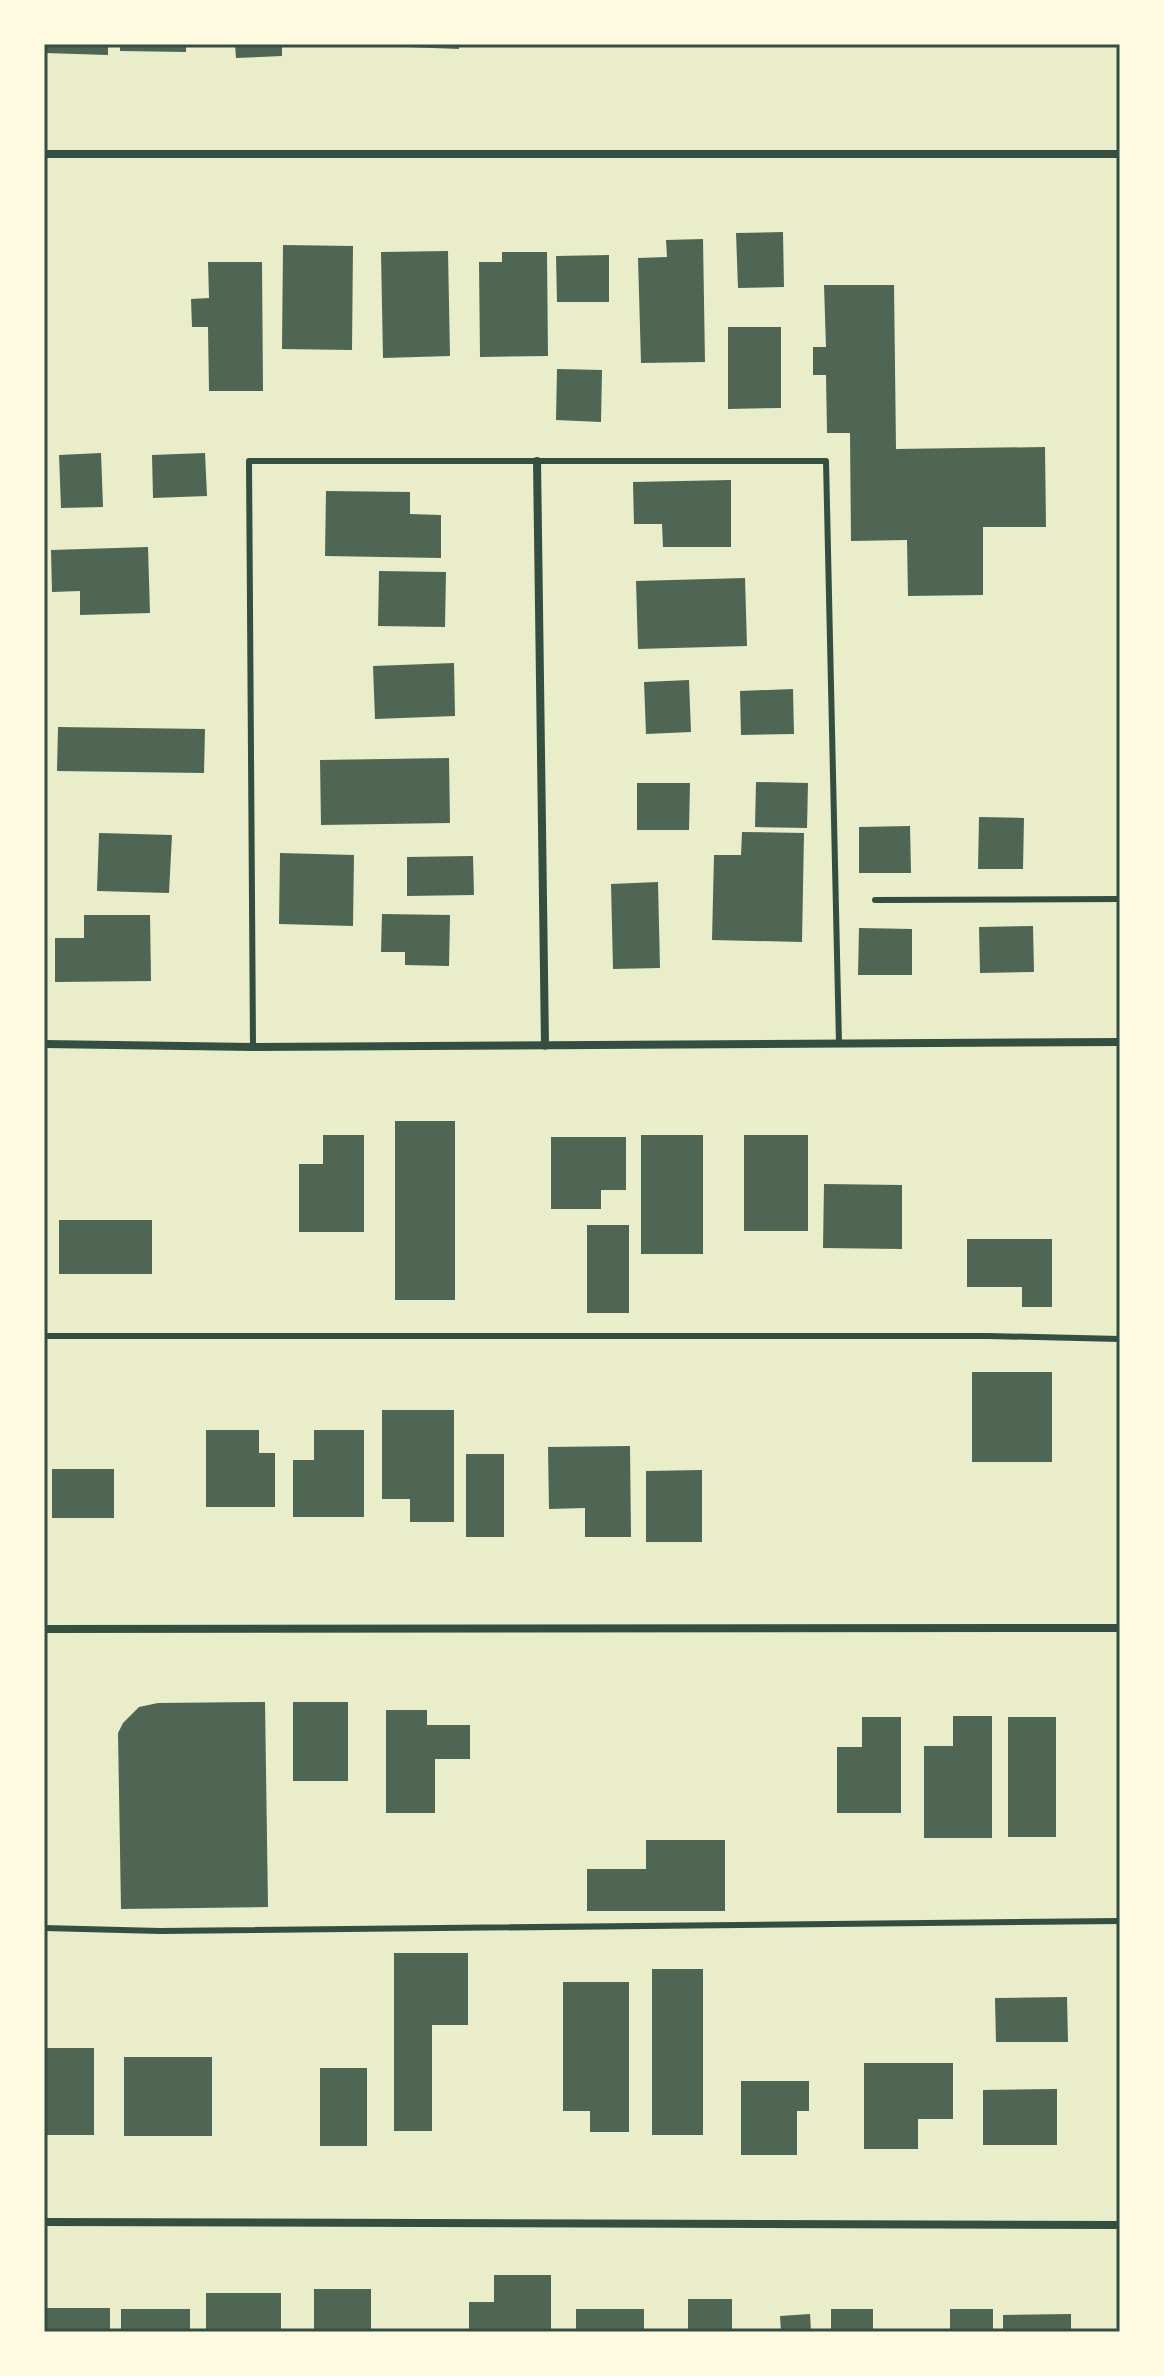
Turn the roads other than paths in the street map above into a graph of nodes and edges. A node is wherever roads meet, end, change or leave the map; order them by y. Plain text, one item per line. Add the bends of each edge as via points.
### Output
1 (44, 154) edge
2 (1120, 154) edge
3 (537, 461) junction
4 (1120, 899) edge
5 (875, 900) dead end
6 (1120, 1042) edge
7 (44, 1044) edge
8 (839, 1044) junction
9 (545, 1046) junction
10 (253, 1047) junction
11 (44, 1336) edge
12 (1120, 1339) edge
13 (1120, 1628) edge
14 (44, 1629) edge
15 (1120, 1921) edge
16 (44, 1928) edge
17 (44, 2222) edge
18 (1120, 2225) edge

1 - 2 street
3 - 8 lane via 826,461
3 - 9 street
3 - 10 lane via 249,461
4 - 5 lane
6 - 8 street
7 - 10 street
8 - 9 street
9 - 10 street
11 - 12 lane
13 - 14 street
15 - 16 lane
17 - 18 street

